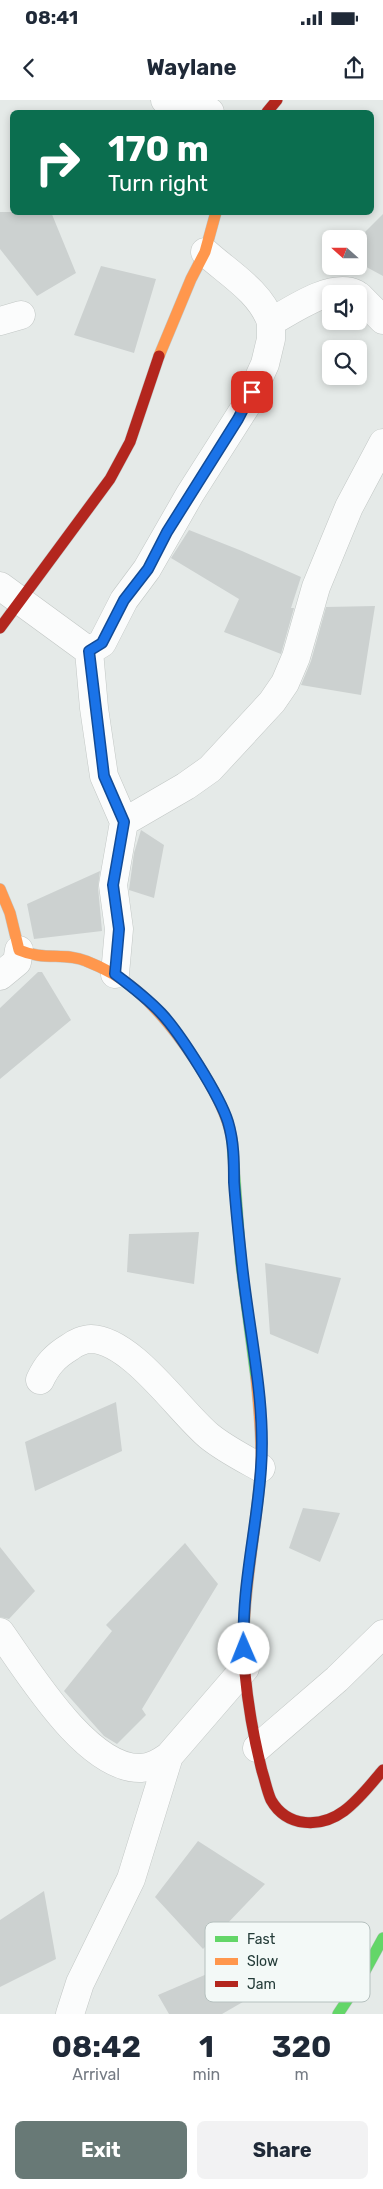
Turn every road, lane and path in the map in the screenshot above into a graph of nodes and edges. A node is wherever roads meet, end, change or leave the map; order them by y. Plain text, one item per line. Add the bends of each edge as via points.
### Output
1 (165, 100) edge
2 (277, 100) edge
3 (202, 110) edge
4 (269, 110) edge
5 (215, 215) edge
6 (205, 252) junction
7 (322, 297) edge
8 (367, 304) edge
9 (383, 320) edge
10 (271, 322) junction
11 (383, 443) edge
12 (0, 586) edge
13 (21, 602) junction
14 (0, 628) edge
15 (89, 651) junction
16 (124, 822) junction
17 (0, 888) edge
18 (19, 950) junction
19 (115, 974) junction
20 (0, 976) edge
21 (40, 1380) dead end
22 (261, 1468) junction
23 (0, 1632) edge
24 (383, 1634) edge
25 (245, 1668) junction
26 (257, 1748) junction
27 (169, 1756) junction
28 (383, 1770) edge
29 (383, 1938) edge
30 (370, 1962) edge
31 (346, 2002) edge
32 (70, 2014) edge
33 (338, 2014) edge

1 - 3 street
2 - 4 street
5 - 6 street
6 - 10 street via 256,296
6 - 13 street via 158,358 130,442 110,479
7 - 10 street
8 - 9 street
10 - 15 street via 265,364 246,406 190,494 148,569 124,600 102,643
11 - 16 street via 349,507 316,587 285,683 272,702 210,769
12 - 13 street
13 - 14 street
13 - 15 street
15 - 16 street via 104,776
16 - 19 street via 113,885 119,929
17 - 18 street
18 - 19 street via 36,956 82,958
18 - 20 street via 18,962
19 - 22 street via 162,1014 208,1082 228,1122 259,1403
21 - 22 street via 58,1354 76,1343 90,1339 114,1346 130,1356 209,1436
22 - 25 street via 246,1587
23 - 27 street via 38,1689 87,1743 106,1757 129,1767 142,1768 155,1765
24 - 26 street via 337,1679
25 - 26 street
25 - 27 street
26 - 28 street via 272,1800 284,1813 313,1825 344,1812
27 - 32 street via 131,1879 80,1983
29 - 30 street
31 - 33 street

